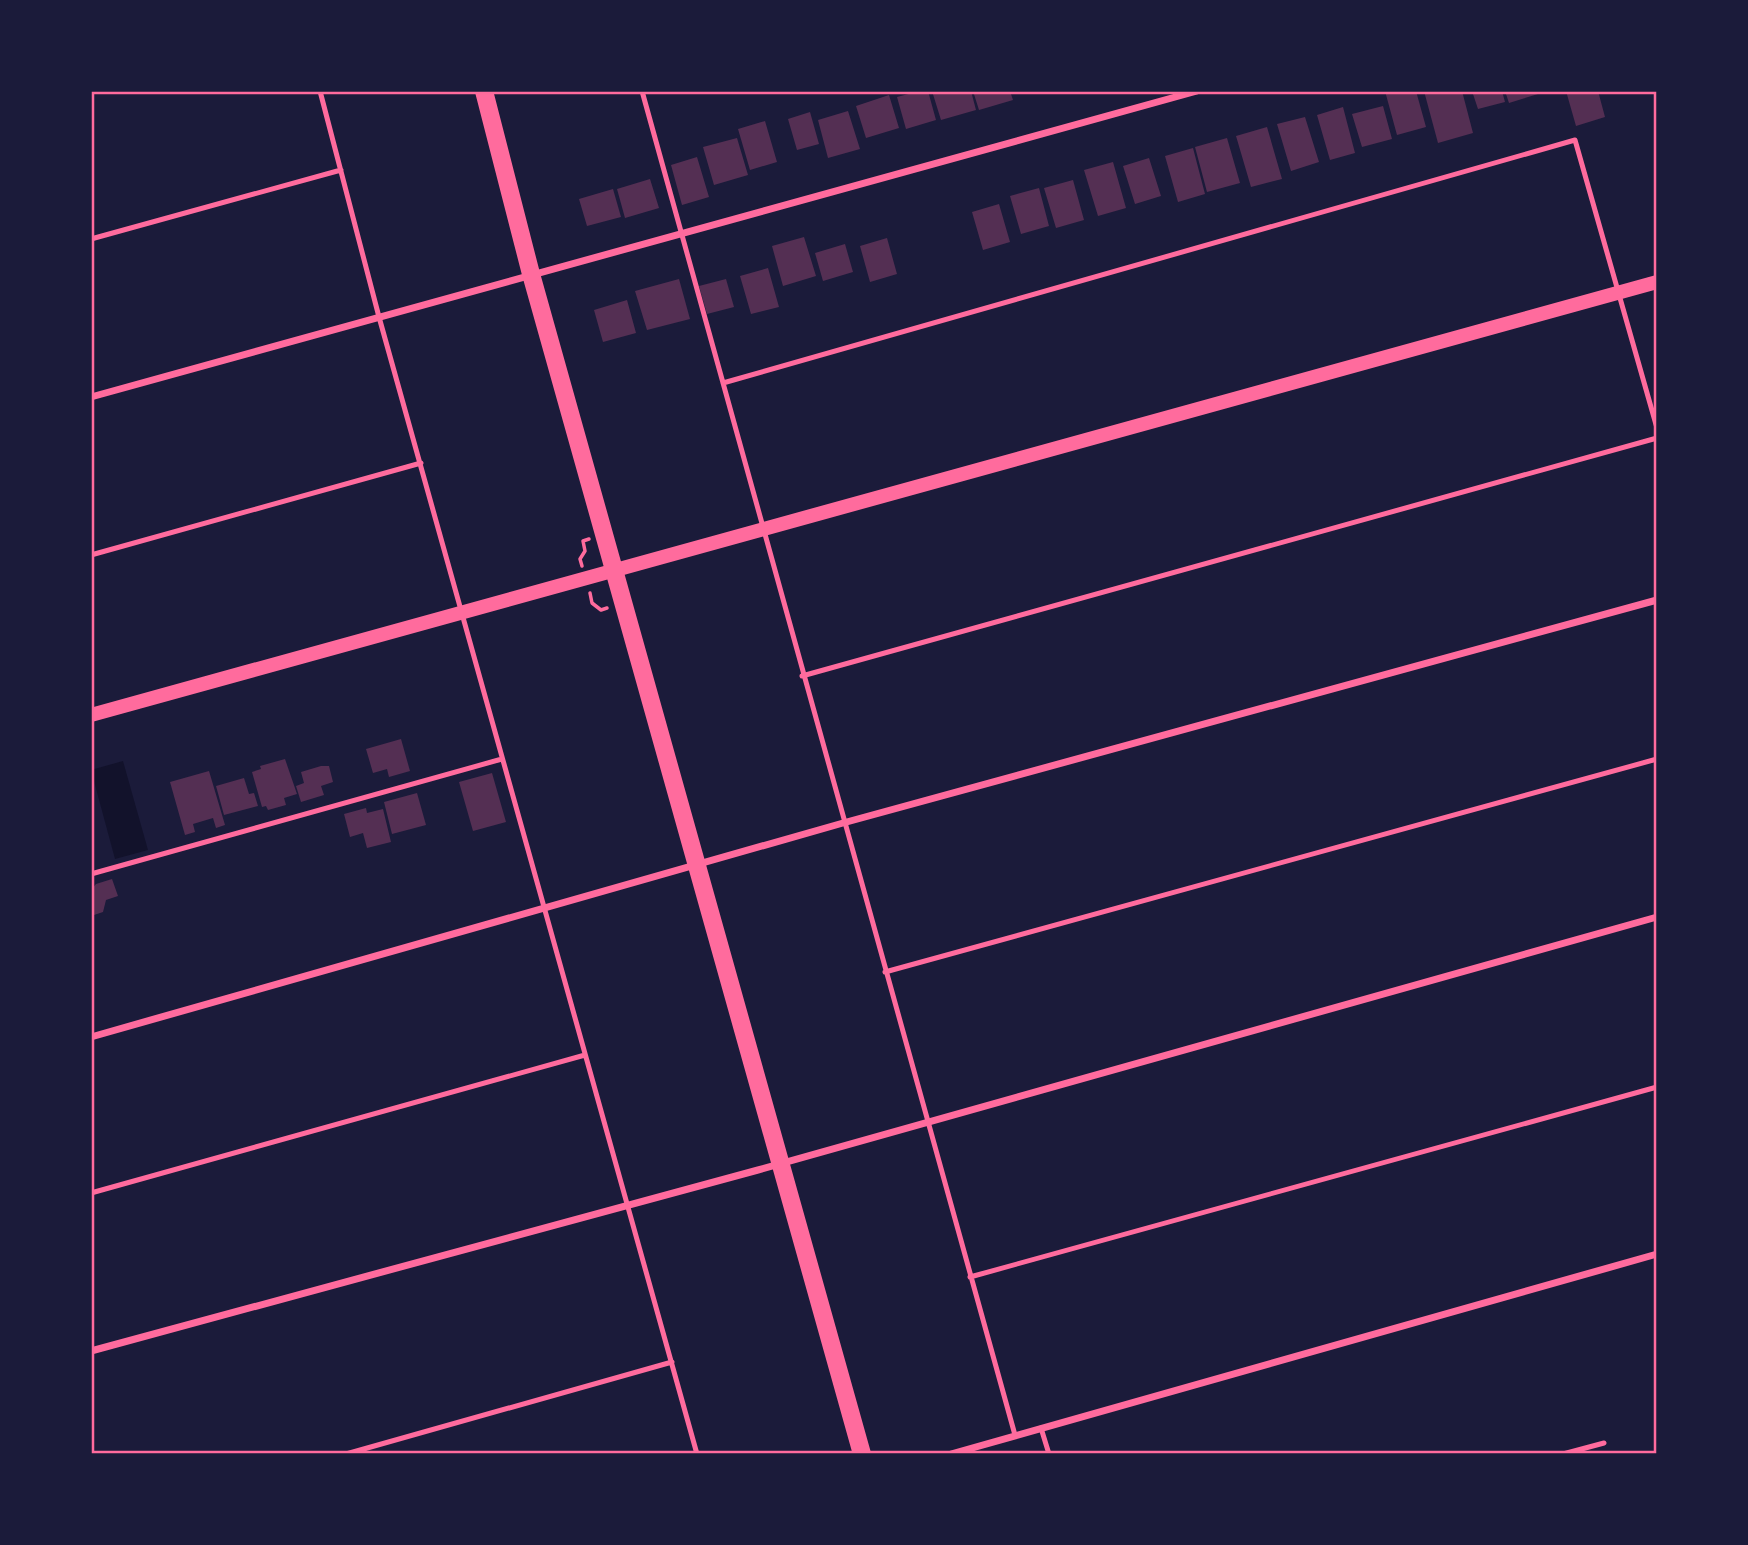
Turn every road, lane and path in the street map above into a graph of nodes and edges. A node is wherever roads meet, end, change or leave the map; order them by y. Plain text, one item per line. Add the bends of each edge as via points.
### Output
1 (320, 91) edge
2 (484, 91) edge
3 (642, 91) edge
4 (1197, 91) edge
5 (341, 170) junction
6 (680, 234) junction
7 (91, 239) edge
8 (531, 274) junction
9 (1657, 282) edge
10 (1618, 292) junction
11 (379, 317) junction
12 (723, 383) junction
13 (91, 397) edge
14 (1657, 428) edge
15 (1657, 438) edge
16 (421, 463) junction
17 (762, 530) junction
18 (91, 555) edge
19 (615, 571) junction
20 (1657, 600) edge
21 (463, 611) junction
22 (802, 676) junction
23 (91, 715) edge
24 (502, 759) junction
25 (1657, 759) edge
26 (843, 823) junction
27 (697, 865) junction
28 (91, 874) edge
29 (543, 909) junction
30 (1657, 917) edge
31 (884, 972) junction
32 (91, 1037) edge
33 (586, 1055) junction
34 (1657, 1087) edge
35 (926, 1123) junction
36 (780, 1163) junction
37 (91, 1193) edge
38 (629, 1204) junction
39 (1657, 1254) edge
40 (970, 1278) junction
41 (91, 1351) edge
42 (672, 1362) junction
43 (1041, 1428) junction
44 (1015, 1435) junction
45 (1604, 1443) dead end
46 (860, 1449) edge
47 (346, 1454) edge
48 (696, 1454) edge
49 (874, 1454) edge
50 (951, 1454) edge
51 (1049, 1454) edge
52 (1563, 1454) edge

1 - 5 lane
2 - 8 main road
3 - 6 lane
4 - 6 street
5 - 7 lane
5 - 11 lane
6 - 8 street
6 - 12 lane
8 - 11 street
8 - 19 main road
9 - 10 main road
10 - 12 lane via 1575,139
10 - 14 lane
10 - 17 main road
11 - 13 street
11 - 16 lane
12 - 17 lane
15 - 22 lane
16 - 18 lane
16 - 21 lane
17 - 19 main road
17 - 22 lane
19 - 21 main road
19 - 27 main road
20 - 26 street
21 - 23 main road
21 - 24 lane
22 - 26 lane
24 - 28 lane
24 - 29 lane
25 - 31 lane
26 - 27 street
26 - 31 lane
27 - 29 street
27 - 36 main road
29 - 32 street
29 - 33 lane
30 - 35 street
31 - 35 lane
33 - 37 lane
33 - 38 lane
34 - 40 lane
35 - 36 street
35 - 40 lane
36 - 38 street
36 - 46 main road
38 - 41 street
38 - 42 lane
39 - 43 street
40 - 44 lane
42 - 47 lane
42 - 48 lane
43 - 44 street
43 - 51 lane
44 - 50 street
45 - 52 lane
46 - 49 street

